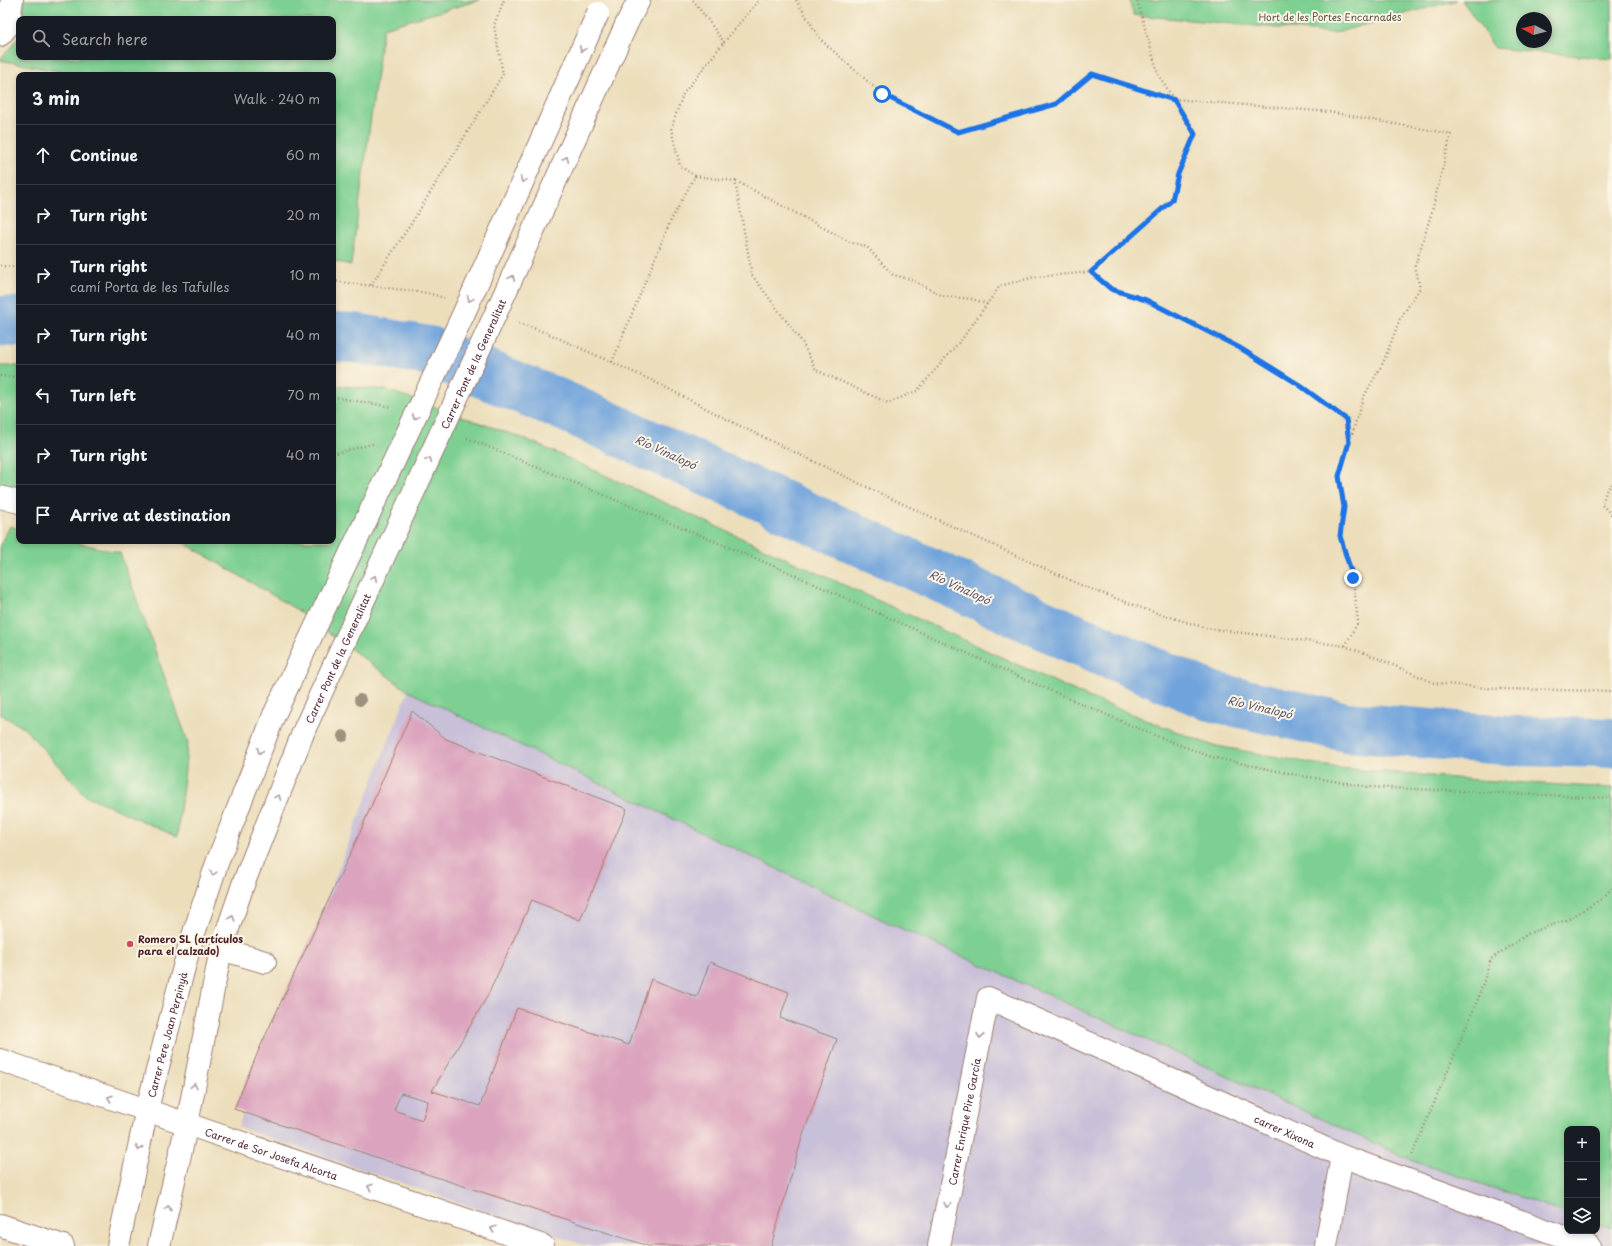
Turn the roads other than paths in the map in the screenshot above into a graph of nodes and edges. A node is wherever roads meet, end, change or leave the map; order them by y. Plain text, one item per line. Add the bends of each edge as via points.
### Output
1 (12, 0) edge
2 (639, 0) edge
3 (601, 7) edge
4 (0, 35) edge
5 (0, 497) edge
6 (16, 501) edge
7 (221, 949) junction
8 (265, 962) dead end
9 (988, 998) joint
10 (0, 1060) edge
11 (147, 1109) junction
12 (186, 1124) junction
13 (1342, 1156) junction
14 (0, 1225) edge
15 (63, 1246) edge
16 (118, 1246) edge
17 (159, 1246) edge
18 (543, 1246) edge
19 (939, 1246) edge
20 (1326, 1246) edge
21 (1589, 1246) edge

1 - 4 main road via 8,26
7 -> 2 main road, Carrer Pont de la Generalitat, bridge via 244,882 305,728
3 -> 11 main road, Carrer Pere Joan Perpinyà, bridge via 463,315 274,715 217,863 189,948
5 - 6 main road
7 - 8 main road
12 -> 7 main road
9 - 13 main road, carrer Xixona
9 -> 19 main road, Carrer Enrique Pire García
11 -> 10 main road, Carrer de Sor Josefa Alcorta
11 - 12 main road, Carrer de Sor Josefa Alcorta
11 -> 16 main road, Carrer Pere Joan Perpinyà
17 -> 12 main road
18 -> 12 main road, Carrer de Sor Josefa Alcorta
13 - 20 main road
13 - 21 main road, carrer Xixona
14 - 15 main road

